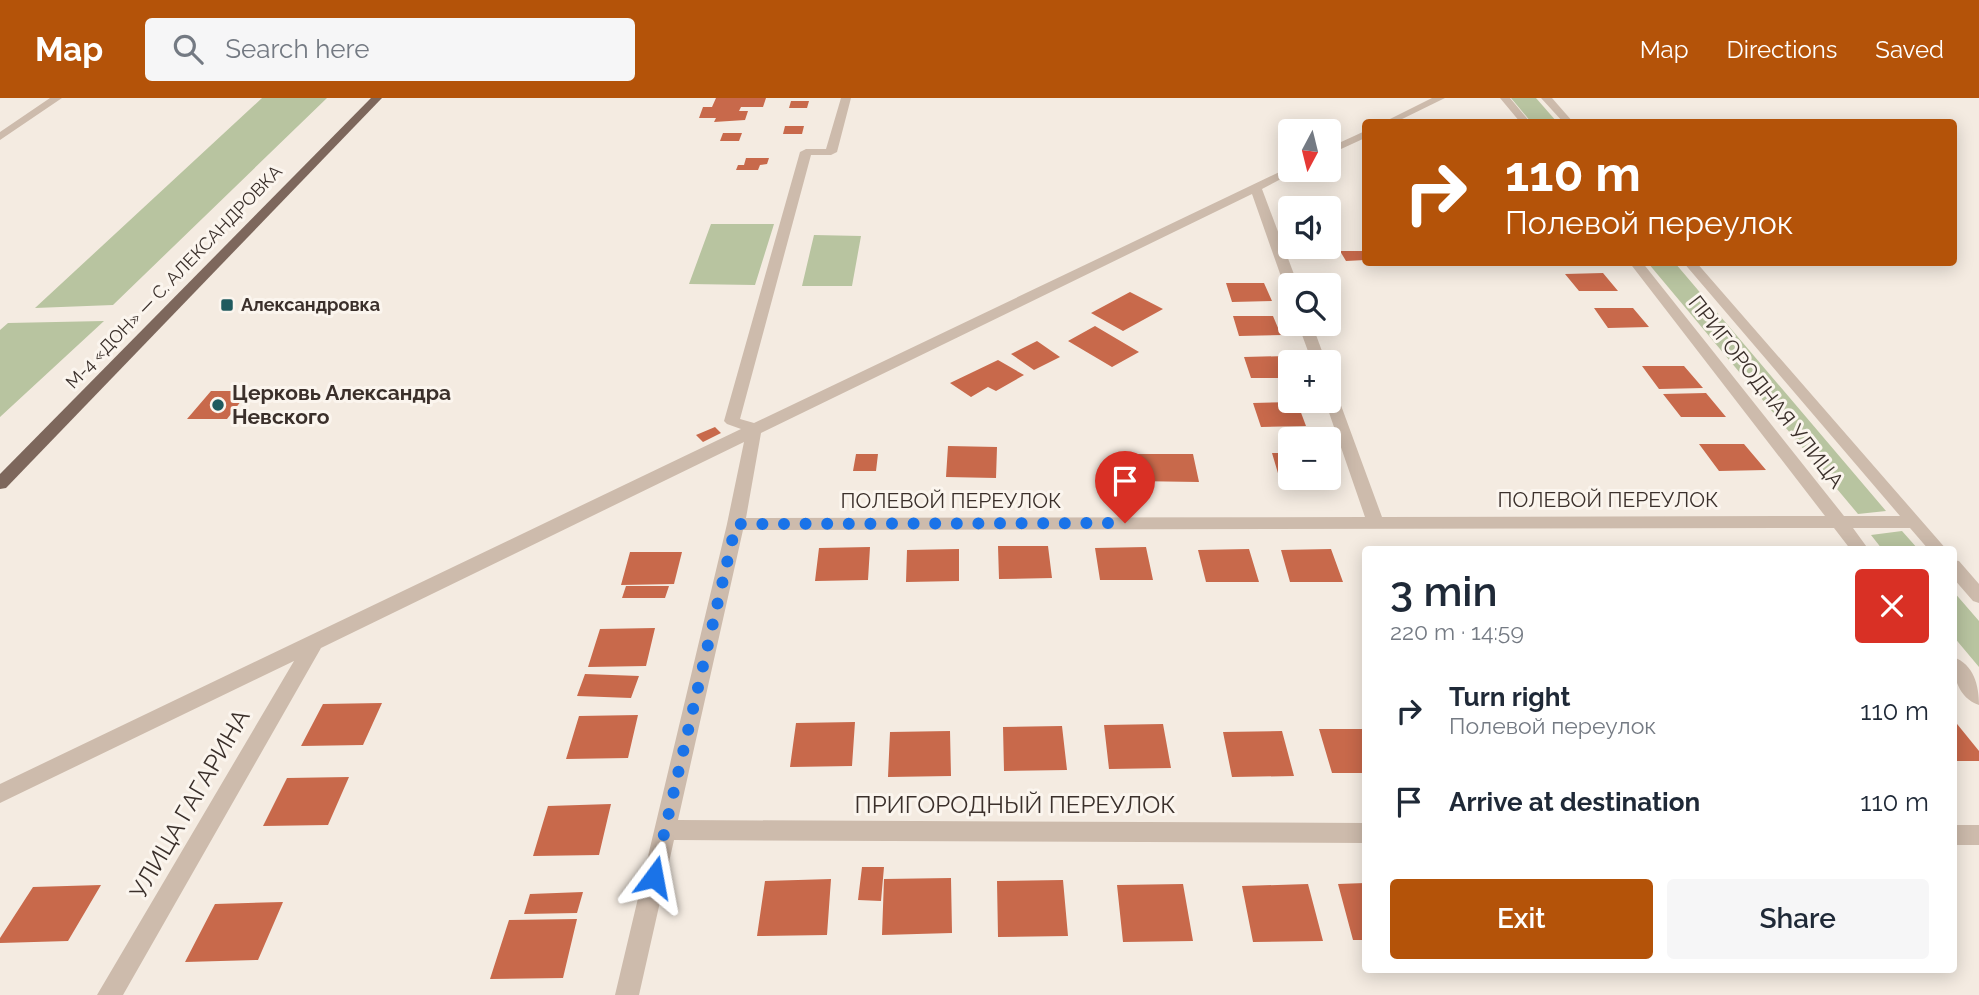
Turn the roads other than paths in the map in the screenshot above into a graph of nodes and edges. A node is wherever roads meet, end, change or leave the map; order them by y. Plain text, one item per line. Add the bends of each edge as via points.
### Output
1 (57, 98) edge
2 (377, 98) edge
3 (846, 98) edge
4 (1440, 98) edge
5 (1505, 98) edge
6 (1546, 98) edge
7 (1395, 119) edge
8 (1522, 119) edge
9 (1564, 119) edge
10 (1362, 135) edge
11 (0, 137) edge
12 (1341, 146) edge
13 (1278, 177) edge
14 (1256, 187) junction
15 (1638, 266) edge
16 (1692, 266) edge
17 (1287, 273) edge
18 (1337, 413) edge
19 (754, 428) junction
20 (0, 484) edge
21 (1376, 523) junction
22 (1840, 523) junction
23 (1916, 523) junction
24 (736, 524) junction
25 (1858, 546) edge
26 (1936, 546) edge
27 (1957, 571) edge
28 (1979, 596) edge
29 (316, 640) junction
30 (1957, 670) edge
31 (1979, 697) edge
32 (0, 794) edge
33 (665, 830) junction
34 (1362, 833) edge
35 (1957, 835) edge
36 (1979, 835) edge
37 (109, 995) edge
38 (627, 995) edge

1 - 11 street
2 - 20 main road, М-4 «ДОН» — С. АЛЕКСАНДРОВКА
3 - 19 street via 831,152 806,152 732,421
4 - 7 street
5 - 8 street
6 - 9 street
10 - 12 street
13 - 14 street
14 - 17 street
14 - 19 street
15 - 22 street, ПРИГОРОДНАЯ УЛИЦА
16 - 23 street
18 - 21 street
19 - 24 street
19 - 29 street
21 - 22 street, ПОЛЕВОЙ ПЕРЕУЛОК
21 - 24 street, ПОЛЕВОЙ ПЕРЕУЛОК
22 - 23 street, ПОЛЕВОЙ ПЕРЕУЛОК
22 - 25 street, ПРИГОРОДНАЯ УЛИЦА
23 - 26 street
24 - 33 street
27 - 28 street
29 - 32 street
29 - 37 street, УЛИЦА ГАГАРИНА
30 - 31 street
33 - 34 street, ПРИГОРОДНЫЙ ПЕРЕУЛОК
33 - 38 street
35 - 36 street

